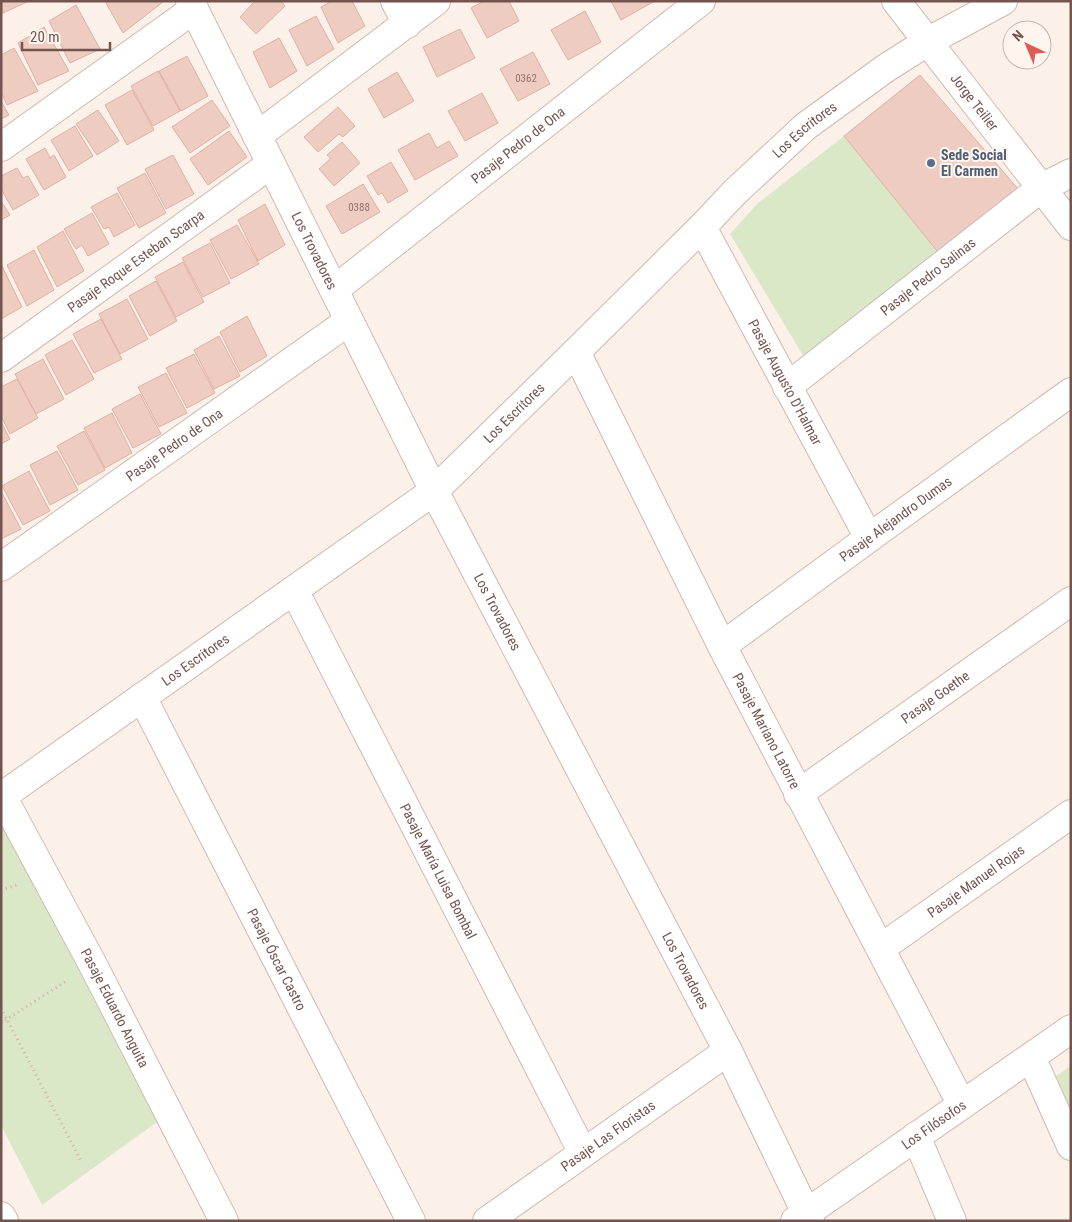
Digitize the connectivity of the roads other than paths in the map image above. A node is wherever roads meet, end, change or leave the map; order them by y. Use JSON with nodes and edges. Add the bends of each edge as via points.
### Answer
{"nodes":[{"id":1,"x":436,"y":1,"type":"edge"},
{"id":2,"x":701,"y":1,"type":"edge"},
{"id":3,"x":896,"y":1,"type":"edge"},
{"id":4,"x":1003,"y":1,"type":"edge"},
{"id":5,"x":192,"y":5,"type":"edge"},
{"id":6,"x":401,"y":12,"type":"edge"},
{"id":7,"x":927,"y":42,"type":"junction"},
{"id":8,"x":257,"y":136,"type":"junction"},
{"id":9,"x":1,"y":147,"type":"edge"},
{"id":10,"x":271,"y":164,"type":"junction"},
{"id":11,"x":1071,"y":173,"type":"edge"},
{"id":12,"x":1041,"y":188,"type":"junction"},
{"id":13,"x":1071,"y":226,"type":"edge"},
{"id":14,"x":702,"y":227,"type":"junction"},
{"id":15,"x":334,"y":290,"type":"junction"},
{"id":16,"x":349,"y":321,"type":"junction"},
{"id":17,"x":576,"y":352,"type":"junction"},
{"id":18,"x":1,"y":358,"type":"edge"},
{"id":19,"x":788,"y":387,"type":"junction"},
{"id":20,"x":1071,"y":392,"type":"edge"},
{"id":21,"x":434,"y":491,"type":"junction"},
{"id":22,"x":869,"y":538,"type":"junction"},
{"id":23,"x":1,"y":567,"type":"edge"},
{"id":24,"x":294,"y":590,"type":"junction"},
{"id":25,"x":1071,"y":601,"type":"edge"},
{"id":26,"x":722,"y":646,"type":"junction"},
{"id":27,"x":142,"y":697,"type":"junction"},
{"id":28,"x":798,"y":794,"type":"junction"},
{"id":29,"x":2,"y":797,"type":"edge"},
{"id":30,"x":1071,"y":814,"type":"edge"},
{"id":31,"x":881,"y":948,"type":"junction"},
{"id":32,"x":1071,"y":1029,"type":"edge"},
{"id":33,"x":728,"y":1051,"type":"junction"},
{"id":34,"x":1031,"y":1057,"type":"junction"},
{"id":35,"x":962,"y":1105,"type":"junction"},
{"id":36,"x":916,"y":1136,"type":"junction"},
{"id":37,"x":1071,"y":1146,"type":"edge"},
{"id":38,"x":583,"y":1154,"type":"junction"},
{"id":39,"x":1,"y":1216,"type":"edge"},
{"id":40,"x":804,"y":1218,"type":"edge"},
{"id":41,"x":4,"y":1221,"type":"edge"},
{"id":42,"x":224,"y":1221,"type":"edge"},
{"id":43,"x":411,"y":1221,"type":"edge"},
{"id":44,"x":488,"y":1221,"type":"edge"},
{"id":45,"x":952,"y":1221,"type":"edge"}],
"edges":[{"from":1,"to":6,"type":"street"},
{"from":2,"to":15,"type":"street","name":"Pasaje Pedro de Ona"},
{"from":3,"to":7,"type":"street","name":"Jorge Teilier"},
{"from":4,"to":7,"type":"street","name":"Los Escritores"},
{"from":5,"to":8,"type":"street","name":"Los Trovadores"},
{"from":5,"to":9,"type":"street"},
{"from":6,"to":8,"type":"street"},
{"from":7,"to":12,"type":"street","name":"Jorge Teilier"},
{"from":7,"to":14,"type":"street","name":"Los Escritores","via":[[806,126]]},
{"from":8,"to":10,"type":"street","name":"Los Trovadores"},
{"from":10,"to":15,"type":"street","name":"Los Trovadores"},
{"from":10,"to":18,"type":"street","name":"Pasaje Roque Esteban Scarpa"},
{"from":11,"to":12,"type":"street","name":"Pasaje Pedro Salinas"},
{"from":12,"to":13,"type":"street","name":"Jorge Teilier"},
{"from":12,"to":19,"type":"street","name":"Pasaje Pedro Salinas"},
{"from":14,"to":17,"type":"street","name":"Los Escritores"},
{"from":14,"to":19,"type":"street","name":"Pasaje Augusto D'Halmar"},
{"from":15,"to":16,"type":"street","name":"Los Trovadores"},
{"from":16,"to":21,"type":"street","name":"Los Trovadores"},
{"from":16,"to":23,"type":"street","name":"Pasaje Pedro de Ona"},
{"from":17,"to":21,"type":"street","name":"Los Escritores"},
{"from":17,"to":26,"type":"street","name":"Pasaje Mariano Latorre"},
{"from":19,"to":22,"type":"street","name":"Pasaje Augusto D'Halmar"},
{"from":20,"to":22,"type":"street","name":"Pasaje Alejandro Dumas"},
{"from":21,"to":24,"type":"street","name":"Los Escritores"},
{"from":21,"to":33,"type":"street","name":"Los Trovadores"},
{"from":22,"to":26,"type":"street","name":"Pasaje Alejandro Dumas"},
{"from":24,"to":27,"type":"street","name":"Los Escritores"},
{"from":24,"to":38,"type":"street","name":"Pasaje María Luisa Bombal"},
{"from":25,"to":28,"type":"street","name":"Pasaje Goethe"},
{"from":26,"to":28,"type":"street","name":"Pasaje Mariano Latorre"},
{"from":27,"to":29,"type":"street","name":"Los Escritores"},
{"from":27,"to":43,"type":"street","name":"Pasaje Óscar Castro"},
{"from":28,"to":31,"type":"street","name":"Pasaje Mariano Latorre"},
{"from":29,"to":42,"type":"street","name":"Pasaje Eduardo Anguita","via":[[93,965]]},
{"from":30,"to":31,"type":"street","name":"Pasaje Manuel Rojas"},
{"from":31,"to":35,"type":"street","name":"Pasaje Mariano Latorre"},
{"from":32,"to":34,"type":"street","name":"Los Filósofos"},
{"from":33,"to":38,"type":"street","name":"Pasaje Las Floristas"},
{"from":33,"to":40,"type":"street","name":"Los Trovadores"},
{"from":34,"to":35,"type":"street","name":"Los Filósofos"},
{"from":34,"to":37,"type":"street"},
{"from":35,"to":36,"type":"street","name":"Los Filósofos"},
{"from":36,"to":40,"type":"street","name":"Los Filósofos"},
{"from":36,"to":45,"type":"street"},
{"from":38,"to":44,"type":"street","name":"Pasaje Las Floristas"},
{"from":39,"to":41,"type":"street"}]}
